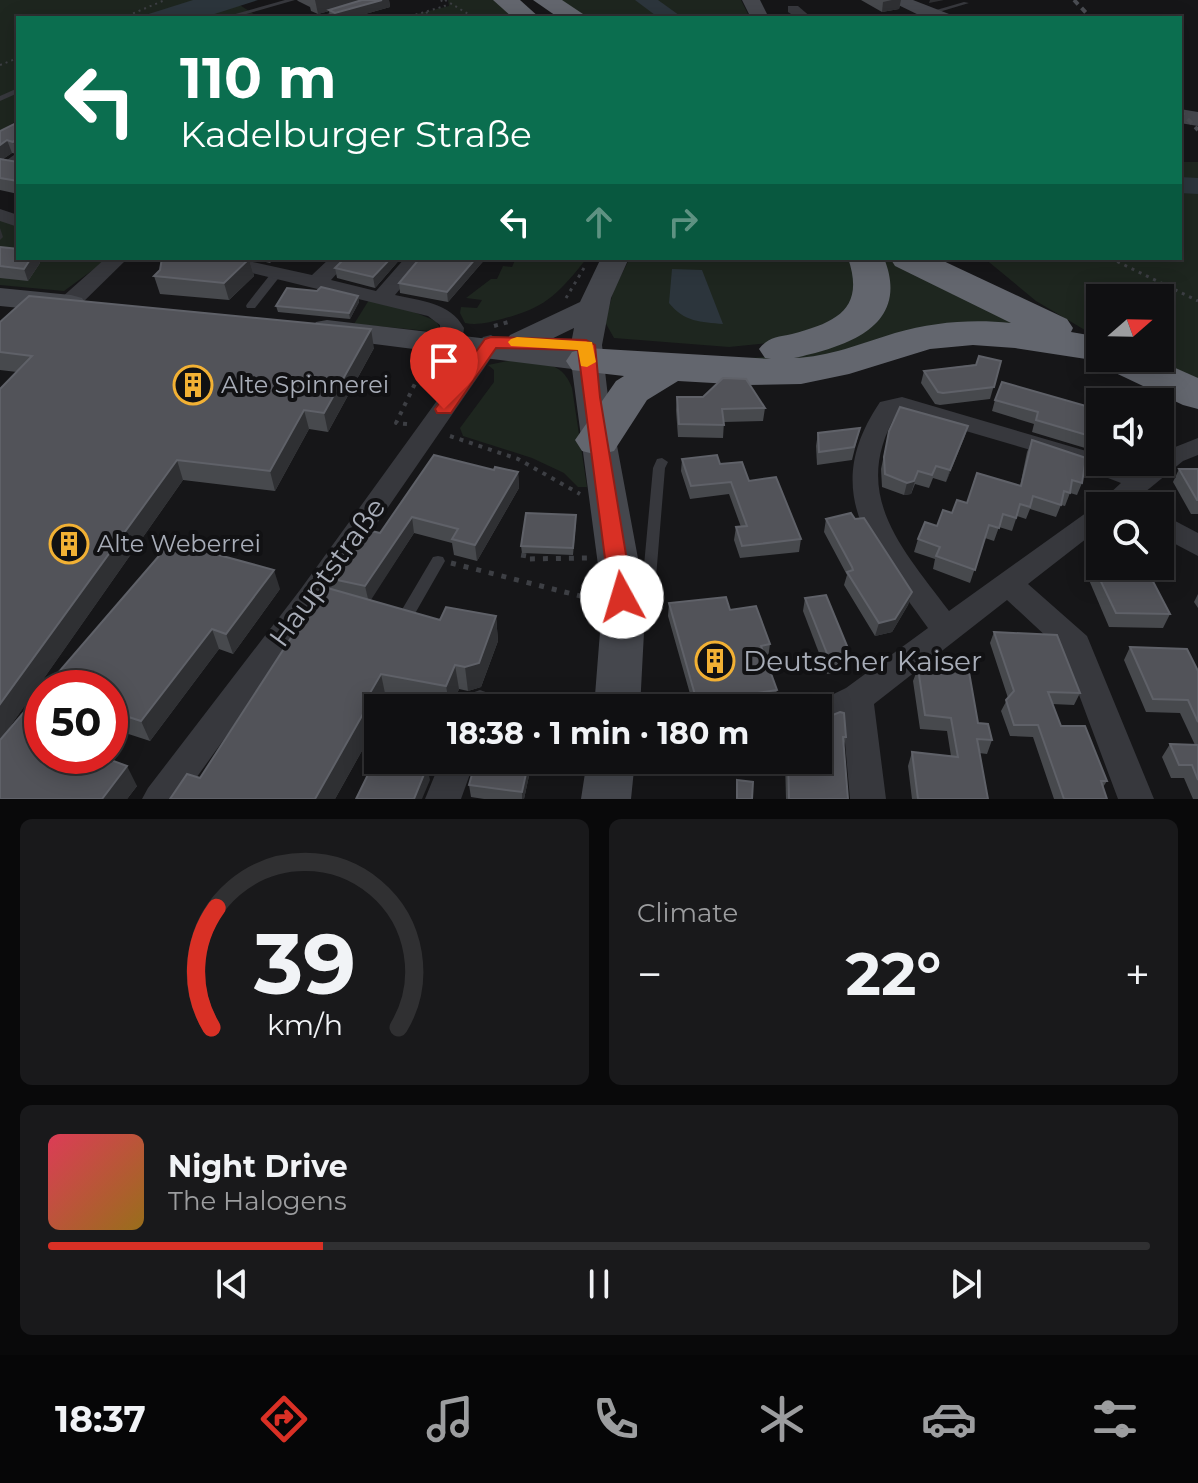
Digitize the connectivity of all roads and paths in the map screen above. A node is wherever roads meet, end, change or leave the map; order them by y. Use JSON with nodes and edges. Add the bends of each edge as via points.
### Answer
{"nodes":[{"id":1,"x":165,"y":0,"type":"edge"},
{"id":2,"x":292,"y":0,"type":"edge"},
{"id":3,"x":443,"y":0,"type":"edge"},
{"id":4,"x":505,"y":0,"type":"edge"},
{"id":5,"x":544,"y":0,"type":"edge"},
{"id":6,"x":897,"y":0,"type":"edge"},
{"id":7,"x":966,"y":3,"type":"dead end"},
{"id":8,"x":355,"y":7,"type":"edge"},
{"id":9,"x":793,"y":9,"type":"dead end"},
{"id":10,"x":426,"y":12,"type":"junction"},
{"id":11,"x":935,"y":15,"type":"edge"},
{"id":12,"x":127,"y":16,"type":"edge"},
{"id":13,"x":232,"y":16,"type":"edge"},
{"id":14,"x":325,"y":16,"type":"edge"},
{"id":15,"x":411,"y":16,"type":"edge"},
{"id":16,"x":431,"y":16,"type":"edge"},
{"id":17,"x":471,"y":16,"type":"edge"},
{"id":18,"x":525,"y":16,"type":"edge"},
{"id":19,"x":567,"y":16,"type":"edge"},
{"id":20,"x":573,"y":16,"type":"edge"},
{"id":21,"x":802,"y":16,"type":"edge"},
{"id":22,"x":14,"y":158,"type":"edge"},
{"id":23,"x":0,"y":169,"type":"edge"},
{"id":24,"x":116,"y":260,"type":"edge"},
{"id":25,"x":206,"y":260,"type":"edge"},
{"id":26,"x":339,"y":260,"type":"edge"},
{"id":27,"x":414,"y":260,"type":"edge"},
{"id":28,"x":591,"y":260,"type":"edge"},
{"id":29,"x":614,"y":260,"type":"edge"},
{"id":30,"x":867,"y":260,"type":"edge"},
{"id":31,"x":912,"y":260,"type":"edge"},
{"id":32,"x":976,"y":260,"type":"edge"},
{"id":33,"x":1114,"y":260,"type":"edge"},
{"id":34,"x":277,"y":273,"type":"junction"},
{"id":35,"x":316,"y":283,"type":"junction"},
{"id":36,"x":0,"y":288,"type":"edge"},
{"id":37,"x":0,"y":297,"type":"edge"},
{"id":38,"x":381,"y":298,"type":"junction"},
{"id":39,"x":1198,"y":301,"type":"edge"},
{"id":40,"x":73,"y":302,"type":"junction"},
{"id":41,"x":0,"y":306,"type":"edge"},
{"id":42,"x":249,"y":316,"type":"edge"},
{"id":43,"x":303,"y":327,"type":"edge"},
{"id":44,"x":584,"y":327,"type":"junction"},
{"id":45,"x":1059,"y":331,"type":"junction"},
{"id":46,"x":1086,"y":344,"type":"edge"},
{"id":47,"x":500,"y":345,"type":"junction"},
{"id":48,"x":1086,"y":348,"type":"edge"},
{"id":49,"x":440,"y":350,"type":"junction"},
{"id":50,"x":672,"y":366,"type":"junction"},
{"id":51,"x":1148,"y":372,"type":"edge"},
{"id":52,"x":1198,"y":395,"type":"edge"},
{"id":53,"x":430,"y":428,"type":"junction"},
{"id":54,"x":598,"y":440,"type":"junction"},
{"id":55,"x":1198,"y":446,"type":"edge"},
{"id":56,"x":662,"y":462,"type":"dead end"},
{"id":57,"x":1115,"y":492,"type":"edge"},
{"id":58,"x":1131,"y":492,"type":"edge"},
{"id":59,"x":585,"y":496,"type":"dead end"},
{"id":60,"x":1086,"y":527,"type":"edge"},
{"id":61,"x":1174,"y":531,"type":"edge"},
{"id":62,"x":586,"y":545,"type":"dead end"},
{"id":63,"x":1198,"y":546,"type":"edge"},
{"id":64,"x":524,"y":553,"type":"edge"},
{"id":65,"x":587,"y":558,"type":"junction"},
{"id":66,"x":438,"y":561,"type":"joint"},
{"id":67,"x":1009,"y":585,"type":"junction"},
{"id":68,"x":623,"y":615,"type":"junction"},
{"id":69,"x":386,"y":617,"type":"edge"},
{"id":70,"x":946,"y":630,"type":"junction"},
{"id":71,"x":618,"y":694,"type":"edge"},
{"id":72,"x":857,"y":698,"type":"junction"},
{"id":73,"x":832,"y":710,"type":"edge"},
{"id":74,"x":453,"y":774,"type":"edge"},
{"id":75,"x":609,"y":774,"type":"edge"},
{"id":76,"x":160,"y":799,"type":"edge"},
{"id":77,"x":443,"y":799,"type":"edge"},
{"id":78,"x":606,"y":799,"type":"edge"},
{"id":79,"x":868,"y":799,"type":"edge"},
{"id":80,"x":1136,"y":799,"type":"edge"}],
"edges":[{"from":1,"to":12,"type":"path"},
{"from":2,"to":13,"type":"lane"},
{"from":3,"to":10,"type":"path","via":[[445,6]]},
{"from":3,"to":17,"type":"path"},
{"from":4,"to":18,"type":"highway"},
{"from":5,"to":19,"type":"highway"},
{"from":5,"to":20,"type":"highway"},
{"from":6,"to":11,"type":"main road"},
{"from":7,"to":11,"type":"lane"},
{"from":8,"to":14,"type":"lane"},
{"from":9,"to":21,"type":"street"},
{"from":10,"to":15,"type":"path"},
{"from":10,"to":16,"type":"path"},
{"from":22,"to":23,"type":"lane"},
{"from":24,"to":40,"type":"street"},
{"from":25,"to":34,"type":"street"},
{"from":26,"to":35,"type":"street"},
{"from":27,"to":38,"type":"street"},
{"from":28,"to":44,"type":"path"},
{"from":29,"to":44,"type":"main road"},
{"from":30,"to":44,"type":"highway","via":[[876,292],[867,308],[835,334],[806,344],[744,353]]},
{"from":31,"to":45,"type":"highway"},
{"from":32,"to":45,"type":"highway"},
{"from":33,"to":39,"type":"path"},
{"from":34,"to":35,"type":"street"},
{"from":34,"to":42,"type":"lane"},
{"from":35,"to":38,"type":"street"},
{"from":36,"to":40,"type":"lane"},
{"from":37,"to":40,"type":"main road"},
{"from":38,"to":49,"type":"street","via":[[445,316],[455,332]]},
{"from":40,"to":41,"type":"lane"},
{"from":43,"to":49,"type":"main road"},
{"from":44,"to":47,"type":"main road"},
{"from":44,"to":47,"type":"main road"},
{"from":44,"to":50,"type":"highway"},
{"from":44,"to":54,"type":"main road"},
{"from":45,"to":46,"type":"highway"},
{"from":47,"to":49,"type":"main road"},
{"from":47,"to":53,"type":"street","name":"Hauptstraße"},
{"from":48,"to":50,"type":"highway","via":[[974,333],[913,341],[800,371]]},
{"from":49,"to":53,"type":"path","via":[[396,423]]},
{"from":50,"to":54,"type":"highway","via":[[631,391]]},
{"from":51,"to":52,"type":"highway"},
{"from":53,"to":59,"type":"path","via":[[518,459]]},
{"from":53,"to":76,"type":"street","name":"Hauptstraße","via":[[317,600]]},
{"from":54,"to":68,"type":"main road"},
{"from":55,"to":58,"type":"street","via":[[1174,455]]},
{"from":56,"to":68,"type":"lane","via":[[646,614]]},
{"from":57,"to":70,"type":"street","via":[[1099,462],[916,408],[889,407],[869,448],[867,507]]},
{"from":60,"to":67,"type":"street"},
{"from":61,"to":63,"type":"street"},
{"from":62,"to":65,"type":"path"},
{"from":64,"to":65,"type":"path","via":[[523,559]]},
{"from":65,"to":66,"type":"path","via":[[588,598]]},
{"from":66,"to":69,"type":"lane","via":[[404,620]]},
{"from":67,"to":70,"type":"street"},
{"from":67,"to":80,"type":"street","via":[[1076,645]]},
{"from":68,"to":71,"type":"main road"},
{"from":70,"to":72,"type":"street"},
{"from":72,"to":73,"type":"street"},
{"from":72,"to":79,"type":"street"},
{"from":74,"to":77,"type":"street"},
{"from":75,"to":78,"type":"main road"}]}
